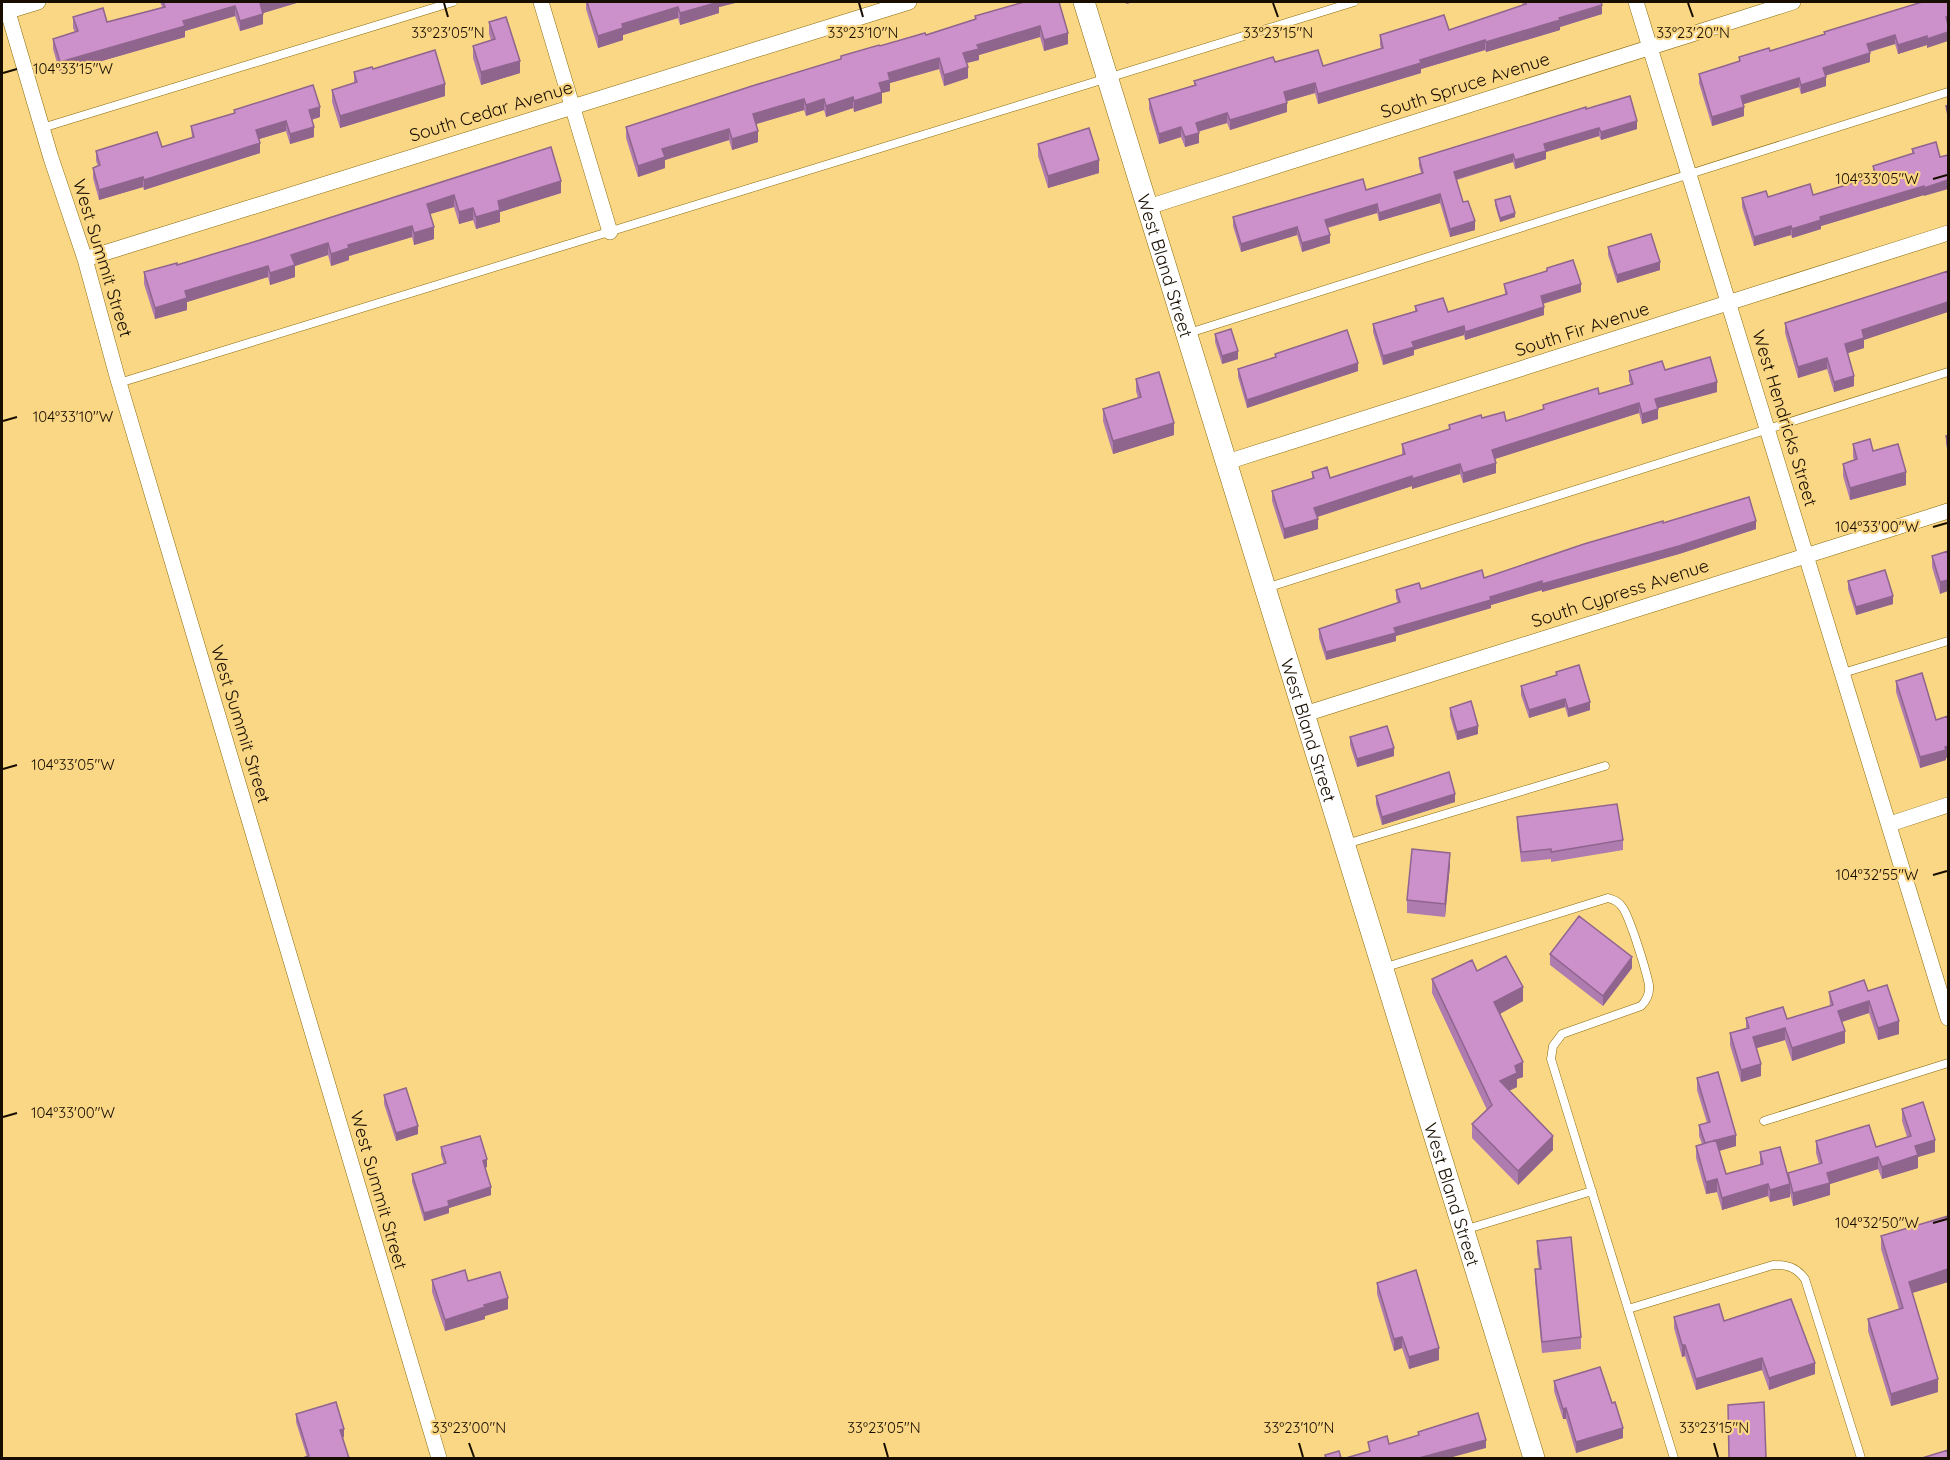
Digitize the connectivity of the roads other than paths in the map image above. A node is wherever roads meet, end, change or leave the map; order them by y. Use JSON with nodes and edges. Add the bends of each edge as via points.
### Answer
{"nodes":[{"id":1,"x":38,"y":2,"type":"edge"},
{"id":2,"x":453,"y":2,"type":"edge"},
{"id":3,"x":541,"y":2,"type":"edge"},
{"id":4,"x":909,"y":2,"type":"edge"},
{"id":5,"x":1084,"y":2,"type":"edge"},
{"id":6,"x":1354,"y":2,"type":"edge"},
{"id":7,"x":1636,"y":2,"type":"edge"},
{"id":8,"x":1793,"y":2,"type":"edge"},
{"id":9,"x":5,"y":9,"type":"edge"},
{"id":10,"x":1650,"y":46,"type":"junction"},
{"id":11,"x":1108,"y":78,"type":"junction"},
{"id":12,"x":1948,"y":92,"type":"edge"},
{"id":13,"x":573,"y":106,"type":"junction"},
{"id":14,"x":42,"y":128,"type":"junction"},
{"id":15,"x":1689,"y":174,"type":"junction"},
{"id":16,"x":1148,"y":207,"type":"junction"},
{"id":17,"x":610,"y":232,"type":"junction"},
{"id":18,"x":1948,"y":233,"type":"edge"},
{"id":19,"x":85,"y":259,"type":"junction"},
{"id":20,"x":1729,"y":303,"type":"junction"},
{"id":21,"x":1188,"y":334,"type":"junction"},
{"id":22,"x":1948,"y":372,"type":"edge"},
{"id":23,"x":119,"y":384,"type":"junction"},
{"id":24,"x":1768,"y":430,"type":"junction"},
{"id":25,"x":1227,"y":462,"type":"junction"},
{"id":26,"x":1948,"y":511,"type":"edge"},
{"id":27,"x":1806,"y":554,"type":"junction"},
{"id":28,"x":1266,"y":588,"type":"junction"},
{"id":29,"x":1948,"y":641,"type":"edge"},
{"id":30,"x":1843,"y":673,"type":"junction"},
{"id":31,"x":1305,"y":714,"type":"junction"},
{"id":32,"x":1605,"y":766,"type":"dead end"},
{"id":33,"x":1948,"y":805,"type":"edge"},
{"id":34,"x":1890,"y":824,"type":"junction"},
{"id":35,"x":1345,"y":845,"type":"junction"},
{"id":36,"x":1383,"y":968,"type":"junction"},
{"id":37,"x":1948,"y":1018,"type":"edge"},
{"id":38,"x":1948,"y":1063,"type":"edge"},
{"id":39,"x":1764,"y":1121,"type":"dead end"},
{"id":40,"x":1592,"y":1191,"type":"junction"},
{"id":41,"x":1463,"y":1230,"type":"junction"},
{"id":42,"x":1628,"y":1309,"type":"junction"},
{"id":43,"x":439,"y":1458,"type":"edge"},
{"id":44,"x":1534,"y":1458,"type":"edge"},
{"id":45,"x":1674,"y":1458,"type":"edge"},
{"id":46,"x":1861,"y":1458,"type":"edge"}],
"edges":[{"from":1,"to":9,"type":"street"},
{"from":2,"to":14,"type":"lane"},
{"from":3,"to":13,"type":"street"},
{"from":4,"to":13,"type":"street","name":"South Cedar Avenue"},
{"from":5,"to":11,"type":"street","name":"West Bland Street"},
{"from":6,"to":11,"type":"lane"},
{"from":7,"to":10,"type":"street","name":"West Hendricks Street"},
{"from":8,"to":10,"type":"street","name":"South Spruce Avenue"},
{"from":9,"to":14,"type":"street","name":"West Summit Street"},
{"from":10,"to":15,"type":"street","name":"West Hendricks Street"},
{"from":10,"to":16,"type":"street","name":"South Spruce Avenue"},
{"from":11,"to":16,"type":"street","name":"West Bland Street"},
{"from":11,"to":17,"type":"lane"},
{"from":12,"to":15,"type":"lane"},
{"from":13,"to":17,"type":"street"},
{"from":13,"to":19,"type":"street","name":"South Cedar Avenue"},
{"from":14,"to":19,"type":"street","name":"West Summit Street"},
{"from":15,"to":20,"type":"street","name":"West Hendricks Street"},
{"from":15,"to":21,"type":"lane"},
{"from":16,"to":21,"type":"street","name":"West Bland Street"},
{"from":17,"to":23,"type":"lane"},
{"from":18,"to":20,"type":"street","name":"South Fir Avenue"},
{"from":19,"to":23,"type":"street","name":"West Summit Street"},
{"from":20,"to":24,"type":"street","name":"West Hendricks Street"},
{"from":20,"to":25,"type":"street","name":"South Fir Avenue"},
{"from":21,"to":25,"type":"street","name":"West Bland Street"},
{"from":22,"to":24,"type":"lane"},
{"from":23,"to":43,"type":"street","name":"West Summit Street"},
{"from":24,"to":27,"type":"street","name":"West Hendricks Street"},
{"from":24,"to":28,"type":"lane"},
{"from":25,"to":28,"type":"street","name":"West Bland Street"},
{"from":26,"to":27,"type":"street","name":"South Cypress Avenue"},
{"from":27,"to":30,"type":"street","name":"West Hendricks Street"},
{"from":27,"to":31,"type":"street","name":"South Cypress Avenue"},
{"from":28,"to":31,"type":"street","name":"West Bland Street"},
{"from":29,"to":30,"type":"lane"},
{"from":30,"to":34,"type":"street","name":"West Hendricks Street"},
{"from":31,"to":35,"type":"street","name":"West Bland Street"},
{"from":32,"to":35,"type":"lane"},
{"from":33,"to":34,"type":"street"},
{"from":34,"to":37,"type":"street","name":"West Hendricks Street"},
{"from":35,"to":36,"type":"street","name":"West Bland Street"},
{"from":36,"to":40,"type":"lane","via":[[1608,898],[1623,907],[1649,986],[1647,999],[1641,1006],[1562,1034],[1553,1046],[1551,1059]]},
{"from":36,"to":41,"type":"street","name":"West Bland Street"},
{"from":38,"to":39,"type":"lane"},
{"from":40,"to":41,"type":"lane"},
{"from":40,"to":42,"type":"lane"},
{"from":41,"to":44,"type":"street","name":"West Bland Street"},
{"from":42,"to":45,"type":"lane"},
{"from":42,"to":46,"type":"lane","via":[[1773,1265],[1797,1269],[1805,1279]]}]}
